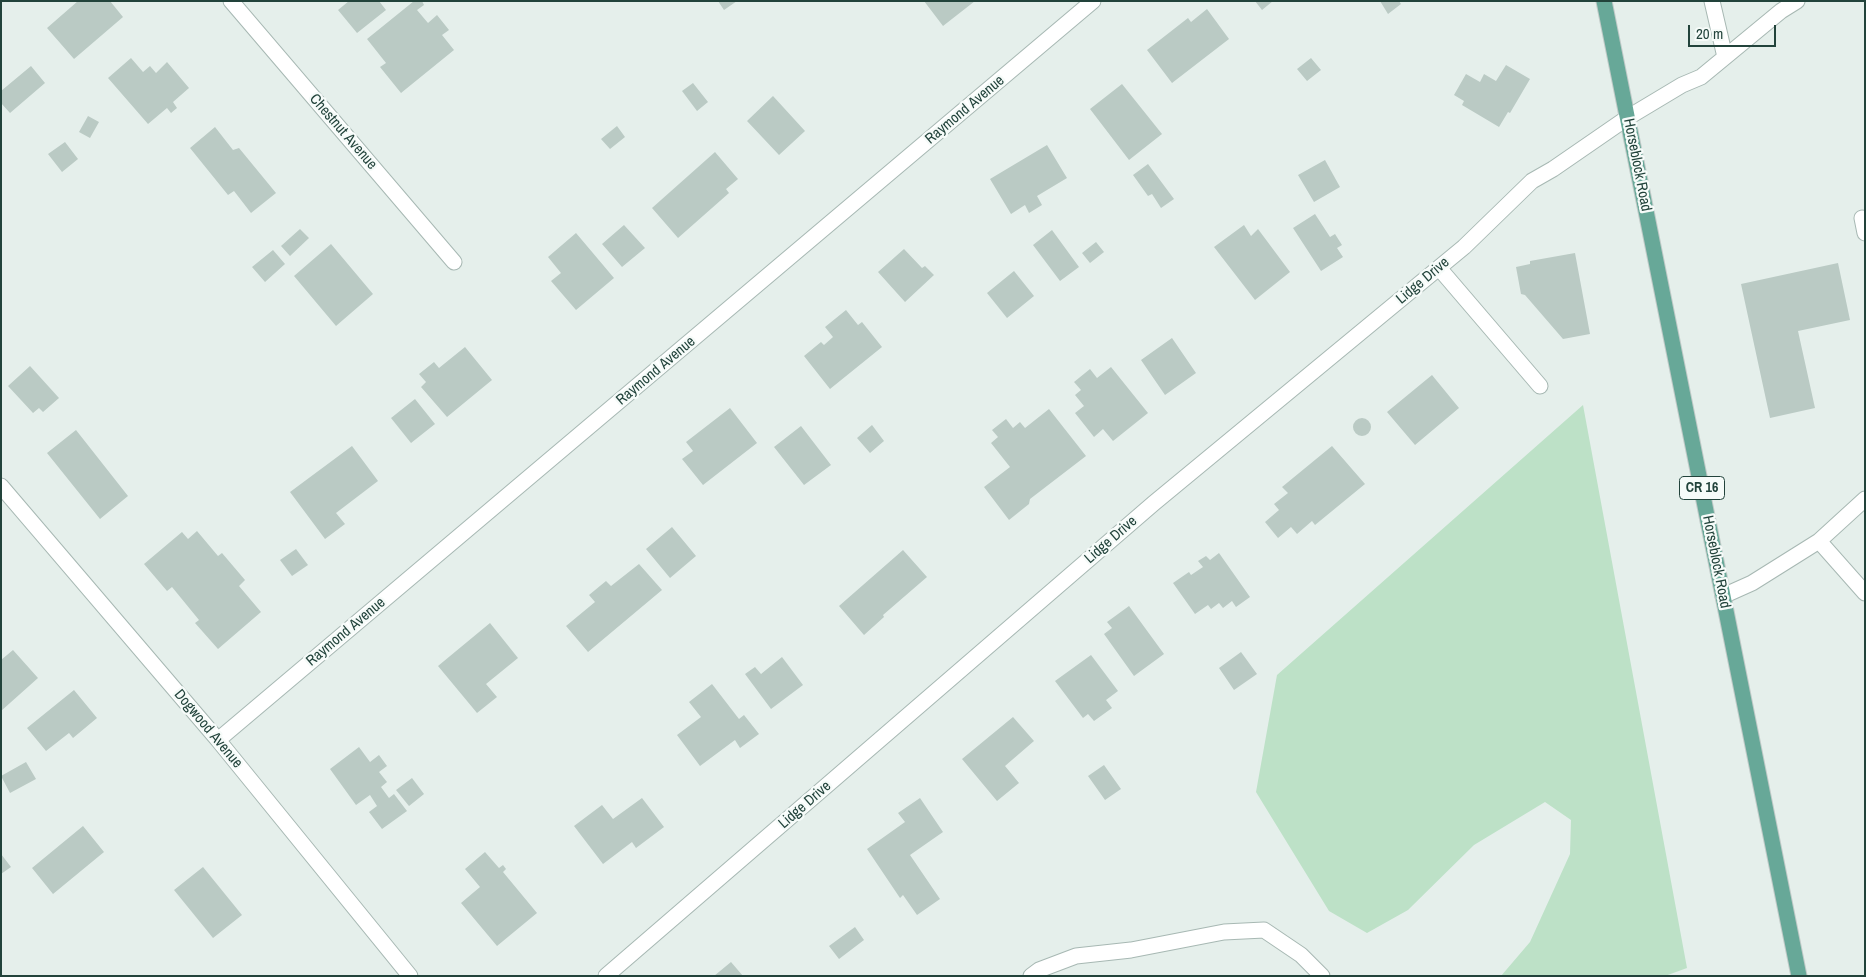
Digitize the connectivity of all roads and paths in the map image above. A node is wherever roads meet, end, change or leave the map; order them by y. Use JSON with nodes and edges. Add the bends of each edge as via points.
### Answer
{"nodes":[{"id":1,"x":231,"y":1,"type":"edge"},
{"id":2,"x":1093,"y":1,"type":"edge"},
{"id":3,"x":1604,"y":1,"type":"edge"},
{"id":4,"x":1712,"y":1,"type":"edge"},
{"id":5,"x":1797,"y":1,"type":"edge"},
{"id":6,"x":1725,"y":57,"type":"junction"},
{"id":7,"x":1627,"y":118,"type":"junction"},
{"id":8,"x":454,"y":262,"type":"dead end"},
{"id":9,"x":1438,"y":268,"type":"junction"},
{"id":10,"x":1540,"y":386,"type":"dead end"},
{"id":11,"x":1,"y":486,"type":"edge"},
{"id":12,"x":1865,"y":499,"type":"edge"},
{"id":13,"x":1818,"y":541,"type":"junction"},
{"id":14,"x":1865,"y":594,"type":"edge"},
{"id":15,"x":1723,"y":596,"type":"junction"},
{"id":16,"x":218,"y":740,"type":"junction"},
{"id":17,"x":410,"y":976,"type":"edge"},
{"id":18,"x":606,"y":976,"type":"edge"},
{"id":19,"x":1031,"y":976,"type":"edge"},
{"id":20,"x":1322,"y":976,"type":"edge"},
{"id":21,"x":1799,"y":976,"type":"edge"}],
"edges":[{"from":1,"to":8,"type":"street","name":"Chestnut Avenue"},
{"from":2,"to":16,"type":"street","name":"Raymond Avenue"},
{"from":3,"to":7,"type":"main road","name":"Horseblock Road","number":"CR 16"},
{"from":4,"to":6,"type":"street"},
{"from":5,"to":6,"type":"street","name":"Lidge Drive"},
{"from":6,"to":7,"type":"street","name":"Lidge Drive","via":[[1701,77]]},
{"from":7,"to":9,"type":"street","name":"Lidge Drive","via":[[1532,181]]},
{"from":7,"to":15,"type":"main road","name":"Horseblock Road","number":"CR 16"},
{"from":9,"to":10,"type":"street"},
{"from":9,"to":18,"type":"street","name":"Lidge Drive","via":[[1154,503]]},
{"from":11,"to":16,"type":"street","name":"Dogwood Avenue"},
{"from":12,"to":13,"type":"street"},
{"from":13,"to":14,"type":"street"},
{"from":13,"to":15,"type":"street","via":[[1752,583]]},
{"from":15,"to":21,"type":"main road","name":"Horseblock Road","number":"CR 16"},
{"from":16,"to":17,"type":"street","name":"Dogwood Avenue"},
{"from":19,"to":20,"type":"street","via":[[1076,956],[1131,950],[1224,932],[1264,930],[1301,955]]}]}
